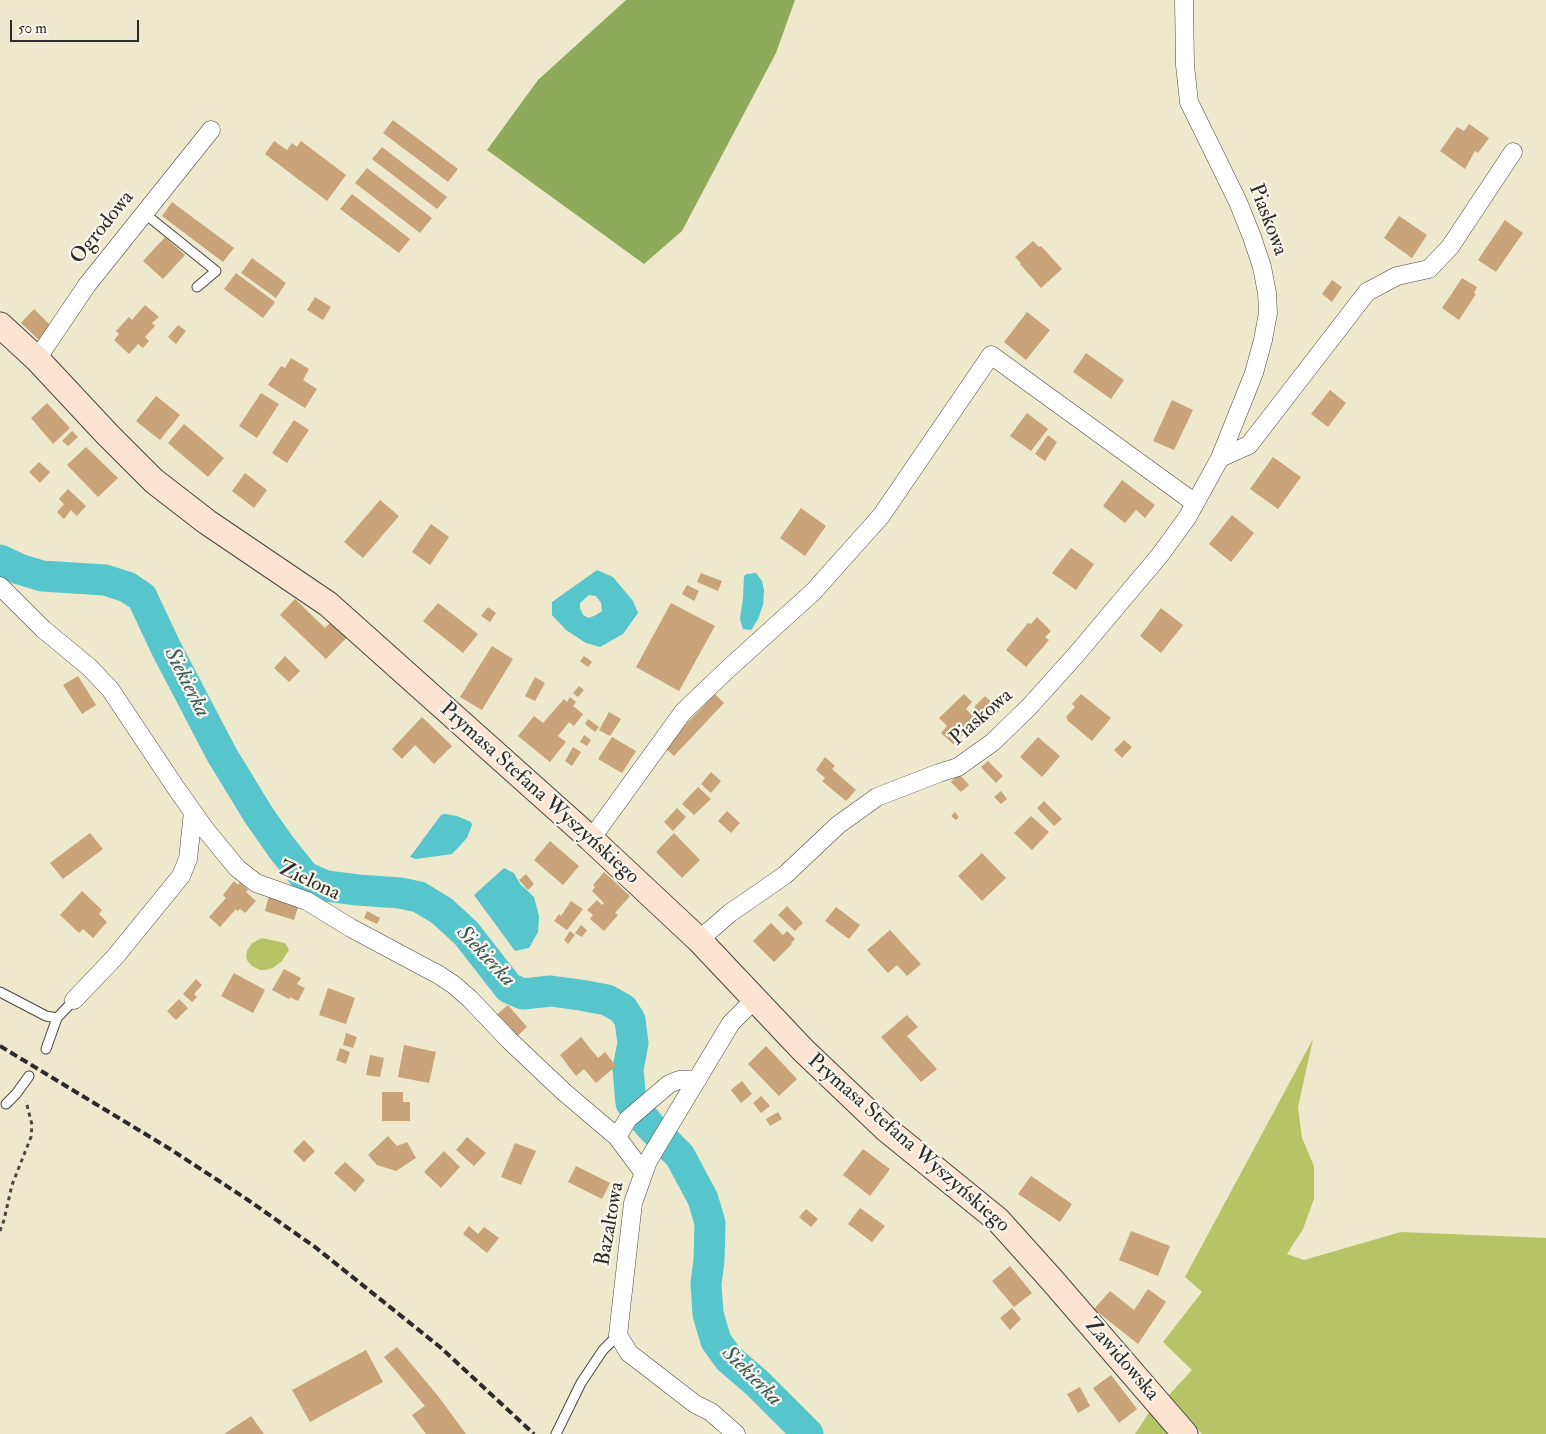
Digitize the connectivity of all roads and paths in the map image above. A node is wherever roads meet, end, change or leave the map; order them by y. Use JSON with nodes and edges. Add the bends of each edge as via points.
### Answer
{"nodes":[{"id":1,"x":1184,"y":0,"type":"edge"},
{"id":2,"x":211,"y":130,"type":"dead end"},
{"id":3,"x":1513,"y":152,"type":"dead end"},
{"id":4,"x":144,"y":213,"type":"junction"},
{"id":5,"x":197,"y":287,"type":"dead end"},
{"id":6,"x":0,"y":325,"type":"edge"},
{"id":7,"x":37,"y":359,"type":"junction"},
{"id":8,"x":1220,"y":458,"type":"junction"},
{"id":9,"x":1195,"y":503,"type":"junction"},
{"id":10,"x":0,"y":586,"type":"edge"},
{"id":11,"x":193,"y":812,"type":"junction"},
{"id":12,"x":591,"y":839,"type":"junction"},
{"id":13,"x":699,"y":940,"type":"junction"},
{"id":14,"x":0,"y":992,"type":"edge"},
{"id":15,"x":74,"y":1000,"type":"joint"},
{"id":16,"x":754,"y":1000,"type":"junction"},
{"id":17,"x":57,"y":1018,"type":"junction"},
{"id":18,"x":46,"y":1048,"type":"dead end"},
{"id":19,"x":698,"y":1079,"type":"junction"},
{"id":20,"x":27,"y":1080,"type":"joint"},
{"id":21,"x":6,"y":1104,"type":"dead end"},
{"id":22,"x":617,"y":1137,"type":"junction"},
{"id":23,"x":645,"y":1167,"type":"junction"},
{"id":24,"x":0,"y":1231,"type":"edge"},
{"id":25,"x":1057,"y":1286,"type":"joint"},
{"id":26,"x":618,"y":1335,"type":"junction"},
{"id":27,"x":556,"y":1434,"type":"edge"},
{"id":28,"x":736,"y":1434,"type":"edge"},
{"id":29,"x":1185,"y":1434,"type":"edge"}],
"edges":[{"from":1,"to":8,"type":"street","name":"Piaskowa","via":[[1189,102],[1238,202],[1262,267],[1267,293],[1268,313],[1254,373]]},
{"from":2,"to":4,"type":"street","name":"Ogrodowa"},
{"from":3,"to":8,"type":"street","via":[[1450,247],[1429,268],[1397,276],[1367,292],[1248,445]]},
{"from":4,"to":5,"type":"lane","via":[[216,271]]},
{"from":4,"to":7,"type":"street","name":"Ogrodowa","via":[[86,284]]},
{"from":6,"to":7,"type":"main road","name":"Prymasa Stefana Wyszyńskiego"},
{"from":7,"to":12,"type":"main road","name":"Prymasa Stefana Wyszyńskiego","via":[[154,481],[207,522],[328,604]]},
{"from":8,"to":9,"type":"street","name":"Piaskowa"},
{"from":9,"to":12,"type":"street","via":[[991,355],[881,516],[813,592],[683,712]]},
{"from":9,"to":13,"type":"street","name":"Piaskowa","via":[[1160,555],[1114,611],[1029,707],[993,742],[958,767],[877,797]]},
{"from":10,"to":11,"type":"street","name":"Zielona","via":[[110,689]]},
{"from":11,"to":15,"type":"street","via":[[188,859],[181,876],[115,957]]},
{"from":11,"to":22,"type":"street","name":"Zielona","via":[[246,877],[307,901],[454,985],[564,1092]]},
{"from":12,"to":13,"type":"main road","name":"Prymasa Stefana Wyszyńskiego"},
{"from":13,"to":16,"type":"main road","name":"Prymasa Stefana Wyszyńskiego"},
{"from":14,"to":17,"type":"lane","via":[[46,1016]]},
{"from":15,"to":17,"type":"lane"},
{"from":16,"to":19,"type":"street","name":"Bazaltowa","via":[[731,1023]]},
{"from":16,"to":25,"type":"main road","name":"Prymasa Stefana Wyszyńskiego","via":[[889,1132],[998,1220]]},
{"from":17,"to":18,"type":"lane"},
{"from":19,"to":22,"type":"street","via":[[669,1084],[628,1119]]},
{"from":19,"to":23,"type":"street","name":"Bazaltowa"},
{"from":20,"to":21,"type":"lane"},
{"from":20,"to":24,"type":"path","via":[[25,1096],[32,1125],[31,1137],[12,1185]]},
{"from":22,"to":23,"type":"street","name":"Zielona"},
{"from":23,"to":26,"type":"street","name":"Bazaltowa","via":[[633,1203]]},
{"from":25,"to":29,"type":"main road","name":"Zawidowska"},
{"from":26,"to":27,"type":"lane","via":[[603,1350],[581,1383]]},
{"from":26,"to":28,"type":"street","via":[[629,1353]]}]}
